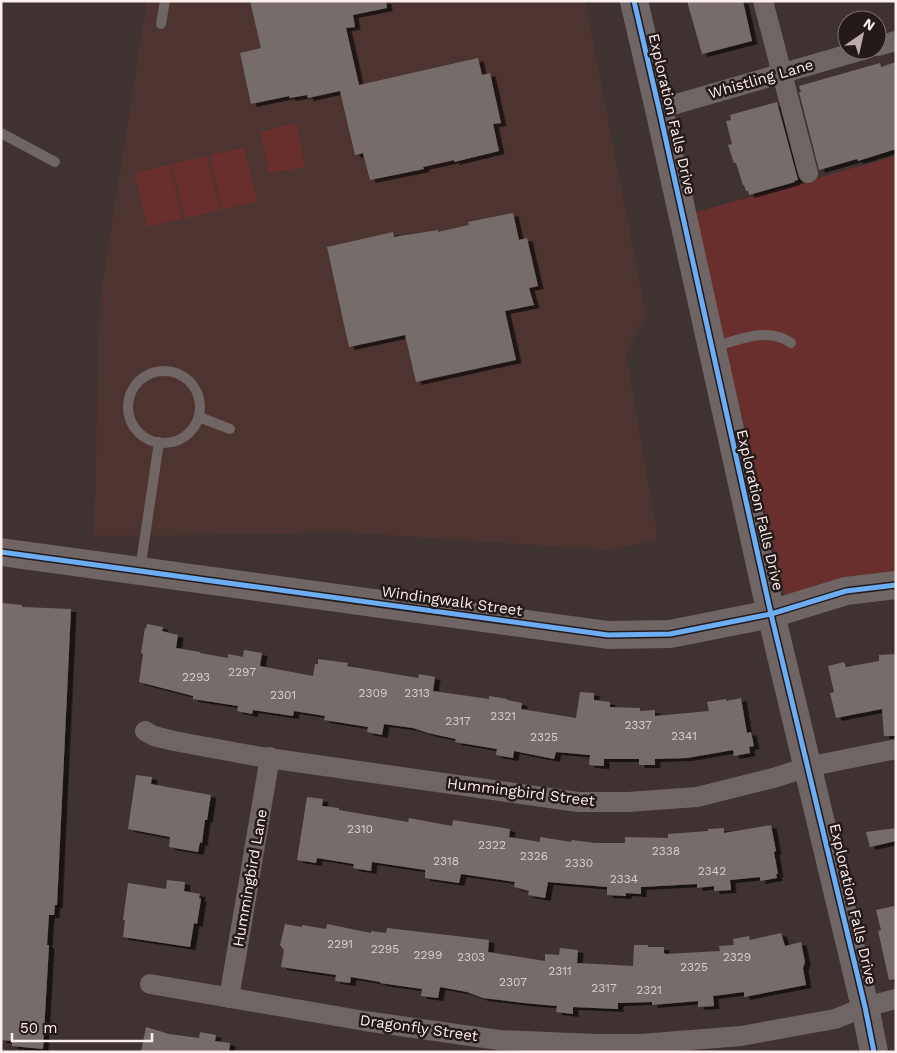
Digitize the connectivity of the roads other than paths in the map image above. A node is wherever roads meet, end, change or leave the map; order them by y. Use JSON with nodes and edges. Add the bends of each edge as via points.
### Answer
{"nodes":[{"id":1,"x":165,"y":1,"type":"edge"},
{"id":2,"x":634,"y":1,"type":"edge"},
{"id":3,"x":763,"y":1,"type":"edge"},
{"id":4,"x":161,"y":24,"type":"dead end"},
{"id":5,"x":837,"y":58,"type":"edge"},
{"id":6,"x":782,"y":74,"type":"junction"},
{"id":7,"x":659,"y":109,"type":"junction"},
{"id":8,"x":1,"y":133,"type":"edge"},
{"id":9,"x":55,"y":162,"type":"dead end"},
{"id":10,"x":808,"y":173,"type":"dead end"},
{"id":11,"x":791,"y":343,"type":"dead end"},
{"id":12,"x":711,"y":348,"type":"junction"},
{"id":13,"x":199,"y":417,"type":"junction"},
{"id":14,"x":230,"y":429,"type":"dead end"},
{"id":15,"x":159,"y":442,"type":"junction"},
{"id":16,"x":1,"y":552,"type":"edge"},
{"id":17,"x":140,"y":570,"type":"junction"},
{"id":18,"x":896,"y":585,"type":"edge"},
{"id":19,"x":771,"y":614,"type":"junction"},
{"id":20,"x":144,"y":731,"type":"dead end"},
{"id":21,"x":896,"y":749,"type":"edge"},
{"id":22,"x":270,"y":757,"type":"junction"},
{"id":23,"x":807,"y":767,"type":"junction"},
{"id":24,"x":150,"y":984,"type":"dead end"},
{"id":25,"x":229,"y":998,"type":"junction"},
{"id":26,"x":896,"y":999,"type":"edge"},
{"id":27,"x":865,"y":1006,"type":"junction"},
{"id":28,"x":874,"y":1052,"type":"edge"}],
"edges":[{"from":1,"to":4,"type":"lane"},
{"from":2,"to":7,"type":"street","name":"Exploration Falls Drive"},
{"from":3,"to":6,"type":"street"},
{"from":5,"to":6,"type":"street","name":"Whistling Lane"},
{"from":6,"to":7,"type":"street","name":"Whistling Lane"},
{"from":6,"to":10,"type":"street"},
{"from":7,"to":12,"type":"street","name":"Exploration Falls Drive"},
{"from":8,"to":9,"type":"lane"},
{"from":11,"to":12,"type":"lane","via":[[770,335],[746,337]]},
{"from":12,"to":19,"type":"street","name":"Exploration Falls Drive"},
{"from":13,"to":14,"type":"lane"},
{"from":13,"to":15,"type":"lane","via":[[184,437],[169,443]]},
{"from":13,"to":15,"type":"lane","via":[[198,392],[181,374],[156,371],[145,376],[135,384],[130,396],[130,420],[137,431]]},
{"from":15,"to":17,"type":"lane"},
{"from":16,"to":17,"type":"street","name":"Windingwalk Street"},
{"from":17,"to":19,"type":"street","name":"Windingwalk Street","via":[[608,635],[670,634]]},
{"from":18,"to":19,"type":"street","name":"Windingwalk Street","via":[[846,591]]},
{"from":19,"to":23,"type":"street","name":"Exploration Falls Drive"},
{"from":20,"to":22,"type":"street","name":"Hummingbird Street","via":[[174,741]]},
{"from":21,"to":23,"type":"street","name":"Hummingbird Street"},
{"from":22,"to":23,"type":"street","name":"Hummingbird Street","via":[[578,802],[696,797]]},
{"from":22,"to":25,"type":"street","name":"Hummingbird Lane"},
{"from":23,"to":27,"type":"street","name":"Exploration Falls Drive"},
{"from":24,"to":25,"type":"street","name":"Dragonfly Street"},
{"from":25,"to":27,"type":"street","name":"Dragonfly Street","via":[[499,1040],[595,1044],[641,1044],[741,1036],[835,1019]]},
{"from":26,"to":27,"type":"street","name":"Dragonfly Street"},
{"from":27,"to":28,"type":"street","name":"Exploration Falls Drive"}]}
